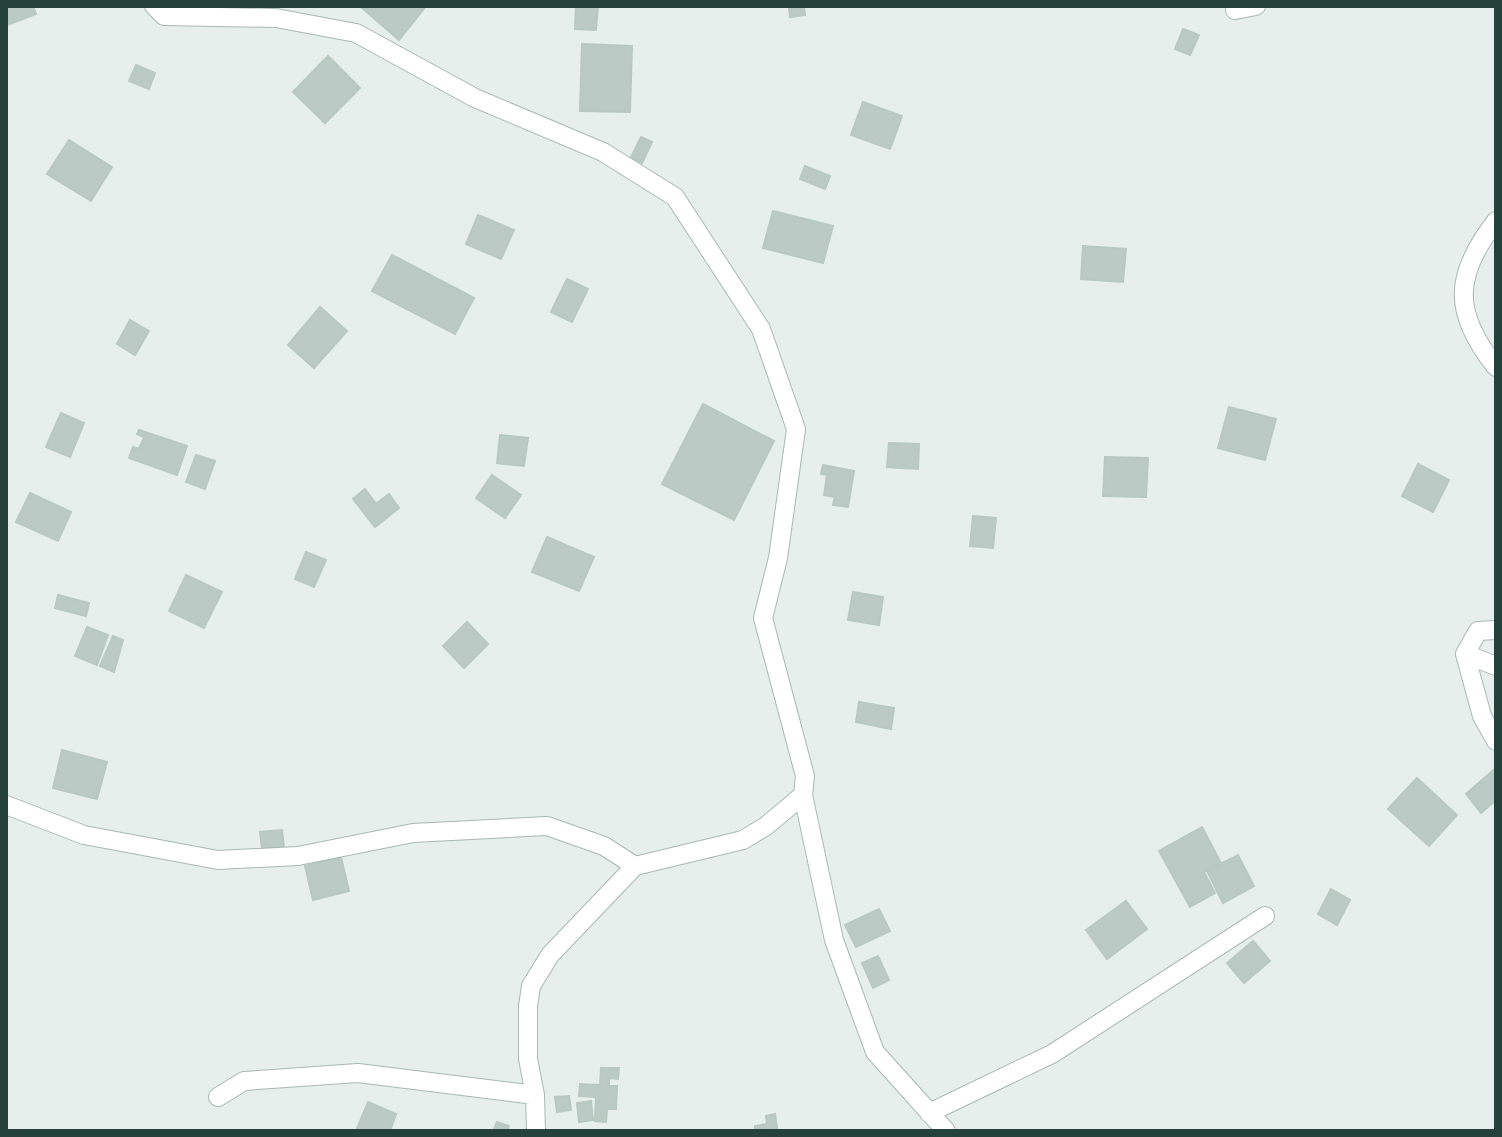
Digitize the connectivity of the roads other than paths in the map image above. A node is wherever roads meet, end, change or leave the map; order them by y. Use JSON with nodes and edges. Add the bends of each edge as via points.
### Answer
{"nodes":[{"id":1,"x":154,"y":6,"type":"edge"},
{"id":2,"x":1256,"y":6,"type":"edge"},
{"id":3,"x":1235,"y":10,"type":"dead end"},
{"id":4,"x":1496,"y":221,"type":"edge"},
{"id":5,"x":1496,"y":367,"type":"edge"},
{"id":6,"x":1496,"y":630,"type":"edge"},
{"id":7,"x":1465,"y":654,"type":"junction"},
{"id":8,"x":1496,"y":666,"type":"edge"},
{"id":9,"x":1496,"y":741,"type":"edge"},
{"id":10,"x":803,"y":795,"type":"junction"},
{"id":11,"x":6,"y":805,"type":"edge"},
{"id":12,"x":635,"y":866,"type":"junction"},
{"id":13,"x":1265,"y":916,"type":"dead end"},
{"id":14,"x":535,"y":1095,"type":"junction"},
{"id":15,"x":218,"y":1097,"type":"dead end"},
{"id":16,"x":929,"y":1113,"type":"junction"},
{"id":17,"x":536,"y":1131,"type":"edge"},
{"id":18,"x":946,"y":1131,"type":"edge"}],
"edges":[{"from":1,"to":10,"type":"street","via":[[164,16],[276,18],[356,33],[475,98],[603,152],[675,197],[761,329],[796,429],[778,558],[763,618],[805,776]]},
{"from":2,"to":3,"type":"street"},
{"from":4,"to":5,"type":"street","via":[[1466,275],[1461,299]]},
{"from":6,"to":7,"type":"street","via":[[1478,631]]},
{"from":7,"to":8,"type":"street"},
{"from":7,"to":9,"type":"street","via":[[1482,716]]},
{"from":10,"to":12,"type":"street","via":[[743,840]]},
{"from":10,"to":16,"type":"street","via":[[834,940],[875,1052]]},
{"from":11,"to":12,"type":"street","via":[[84,835],[218,860],[298,856],[413,833],[547,826],[604,846]]},
{"from":12,"to":14,"type":"street","via":[[550,955],[531,986],[528,1059]]},
{"from":13,"to":16,"type":"street","via":[[1052,1054]]},
{"from":14,"to":15,"type":"street","via":[[358,1073],[244,1081]]},
{"from":14,"to":17,"type":"street"},
{"from":16,"to":18,"type":"street"}]}
